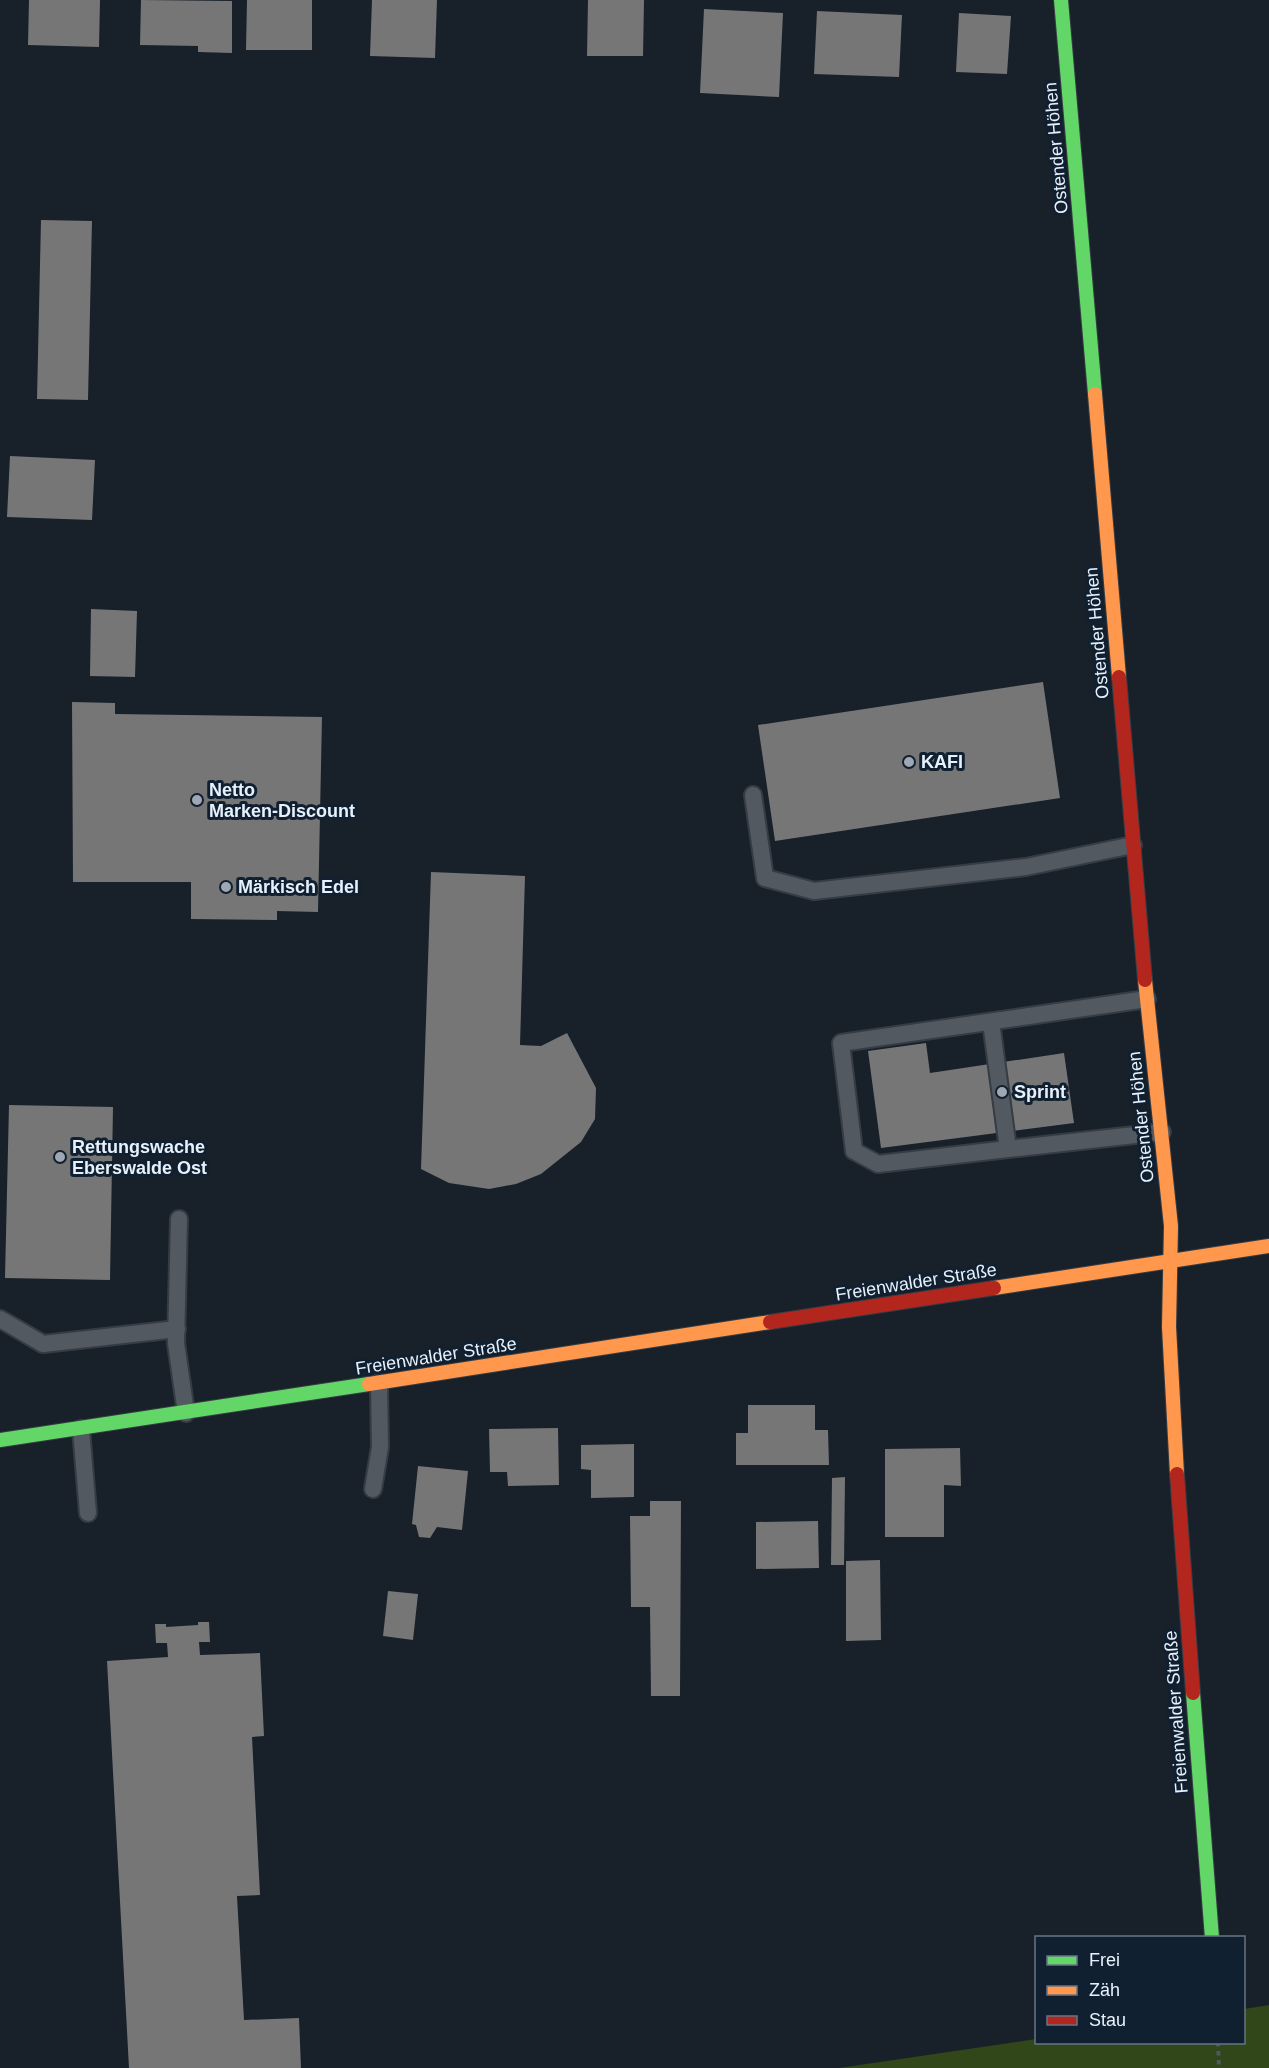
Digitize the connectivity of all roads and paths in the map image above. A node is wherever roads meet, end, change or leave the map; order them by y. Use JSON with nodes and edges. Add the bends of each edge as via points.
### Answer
{"nodes":[{"id":1,"x":1061,"y":0,"type":"edge"},
{"id":2,"x":753,"y":795,"type":"dead end"},
{"id":3,"x":1133,"y":844,"type":"junction"},
{"id":4,"x":1147,"y":999,"type":"junction"},
{"id":5,"x":991,"y":1022,"type":"junction"},
{"id":6,"x":1162,"y":1132,"type":"junction"},
{"id":7,"x":1008,"y":1149,"type":"junction"},
{"id":8,"x":179,"y":1219,"type":"dead end"},
{"id":9,"x":1269,"y":1246,"type":"edge"},
{"id":10,"x":1168,"y":1262,"type":"junction"},
{"id":11,"x":0,"y":1319,"type":"edge"},
{"id":12,"x":177,"y":1329,"type":"junction"},
{"id":13,"x":379,"y":1383,"type":"junction"},
{"id":14,"x":186,"y":1413,"type":"junction"},
{"id":15,"x":81,"y":1429,"type":"junction"},
{"id":16,"x":0,"y":1440,"type":"edge"},
{"id":17,"x":373,"y":1489,"type":"dead end"},
{"id":18,"x":88,"y":1513,"type":"dead end"},
{"id":19,"x":1212,"y":1936,"type":"edge"},
{"id":20,"x":1218,"y":2044,"type":"edge"},
{"id":21,"x":1219,"y":2068,"type":"edge"}],
"edges":[{"from":1,"to":3,"type":"street","name":"Ostender Höhen"},
{"from":2,"to":3,"type":"lane","via":[[765,878],[814,891],[1026,867]]},
{"from":3,"to":4,"type":"street","name":"Ostender Höhen"},
{"from":4,"to":5,"type":"lane"},
{"from":4,"to":6,"type":"street","name":"Ostender Höhen"},
{"from":5,"to":7,"type":"lane"},
{"from":5,"to":7,"type":"lane","via":[[841,1044],[854,1151],[878,1164]]},
{"from":6,"to":7,"type":"lane"},
{"from":6,"to":10,"type":"street","name":"Ostender Höhen","via":[[1171,1226]]},
{"from":8,"to":12,"type":"lane"},
{"from":9,"to":10,"type":"street"},
{"from":10,"to":13,"type":"street","name":"Freienwalder Straße"},
{"from":10,"to":19,"type":"street","name":"Freienwalder Straße","via":[[1178,1494]]},
{"from":11,"to":12,"type":"lane","via":[[43,1344]]},
{"from":12,"to":14,"type":"lane"},
{"from":13,"to":14,"type":"street","name":"Freienwalder Straße"},
{"from":13,"to":17,"type":"lane","via":[[380,1447]]},
{"from":14,"to":15,"type":"street","name":"Freienwalder Straße"},
{"from":15,"to":16,"type":"street","name":"Freienwalder Straße"},
{"from":15,"to":18,"type":"lane"},
{"from":20,"to":21,"type":"path"}]}
